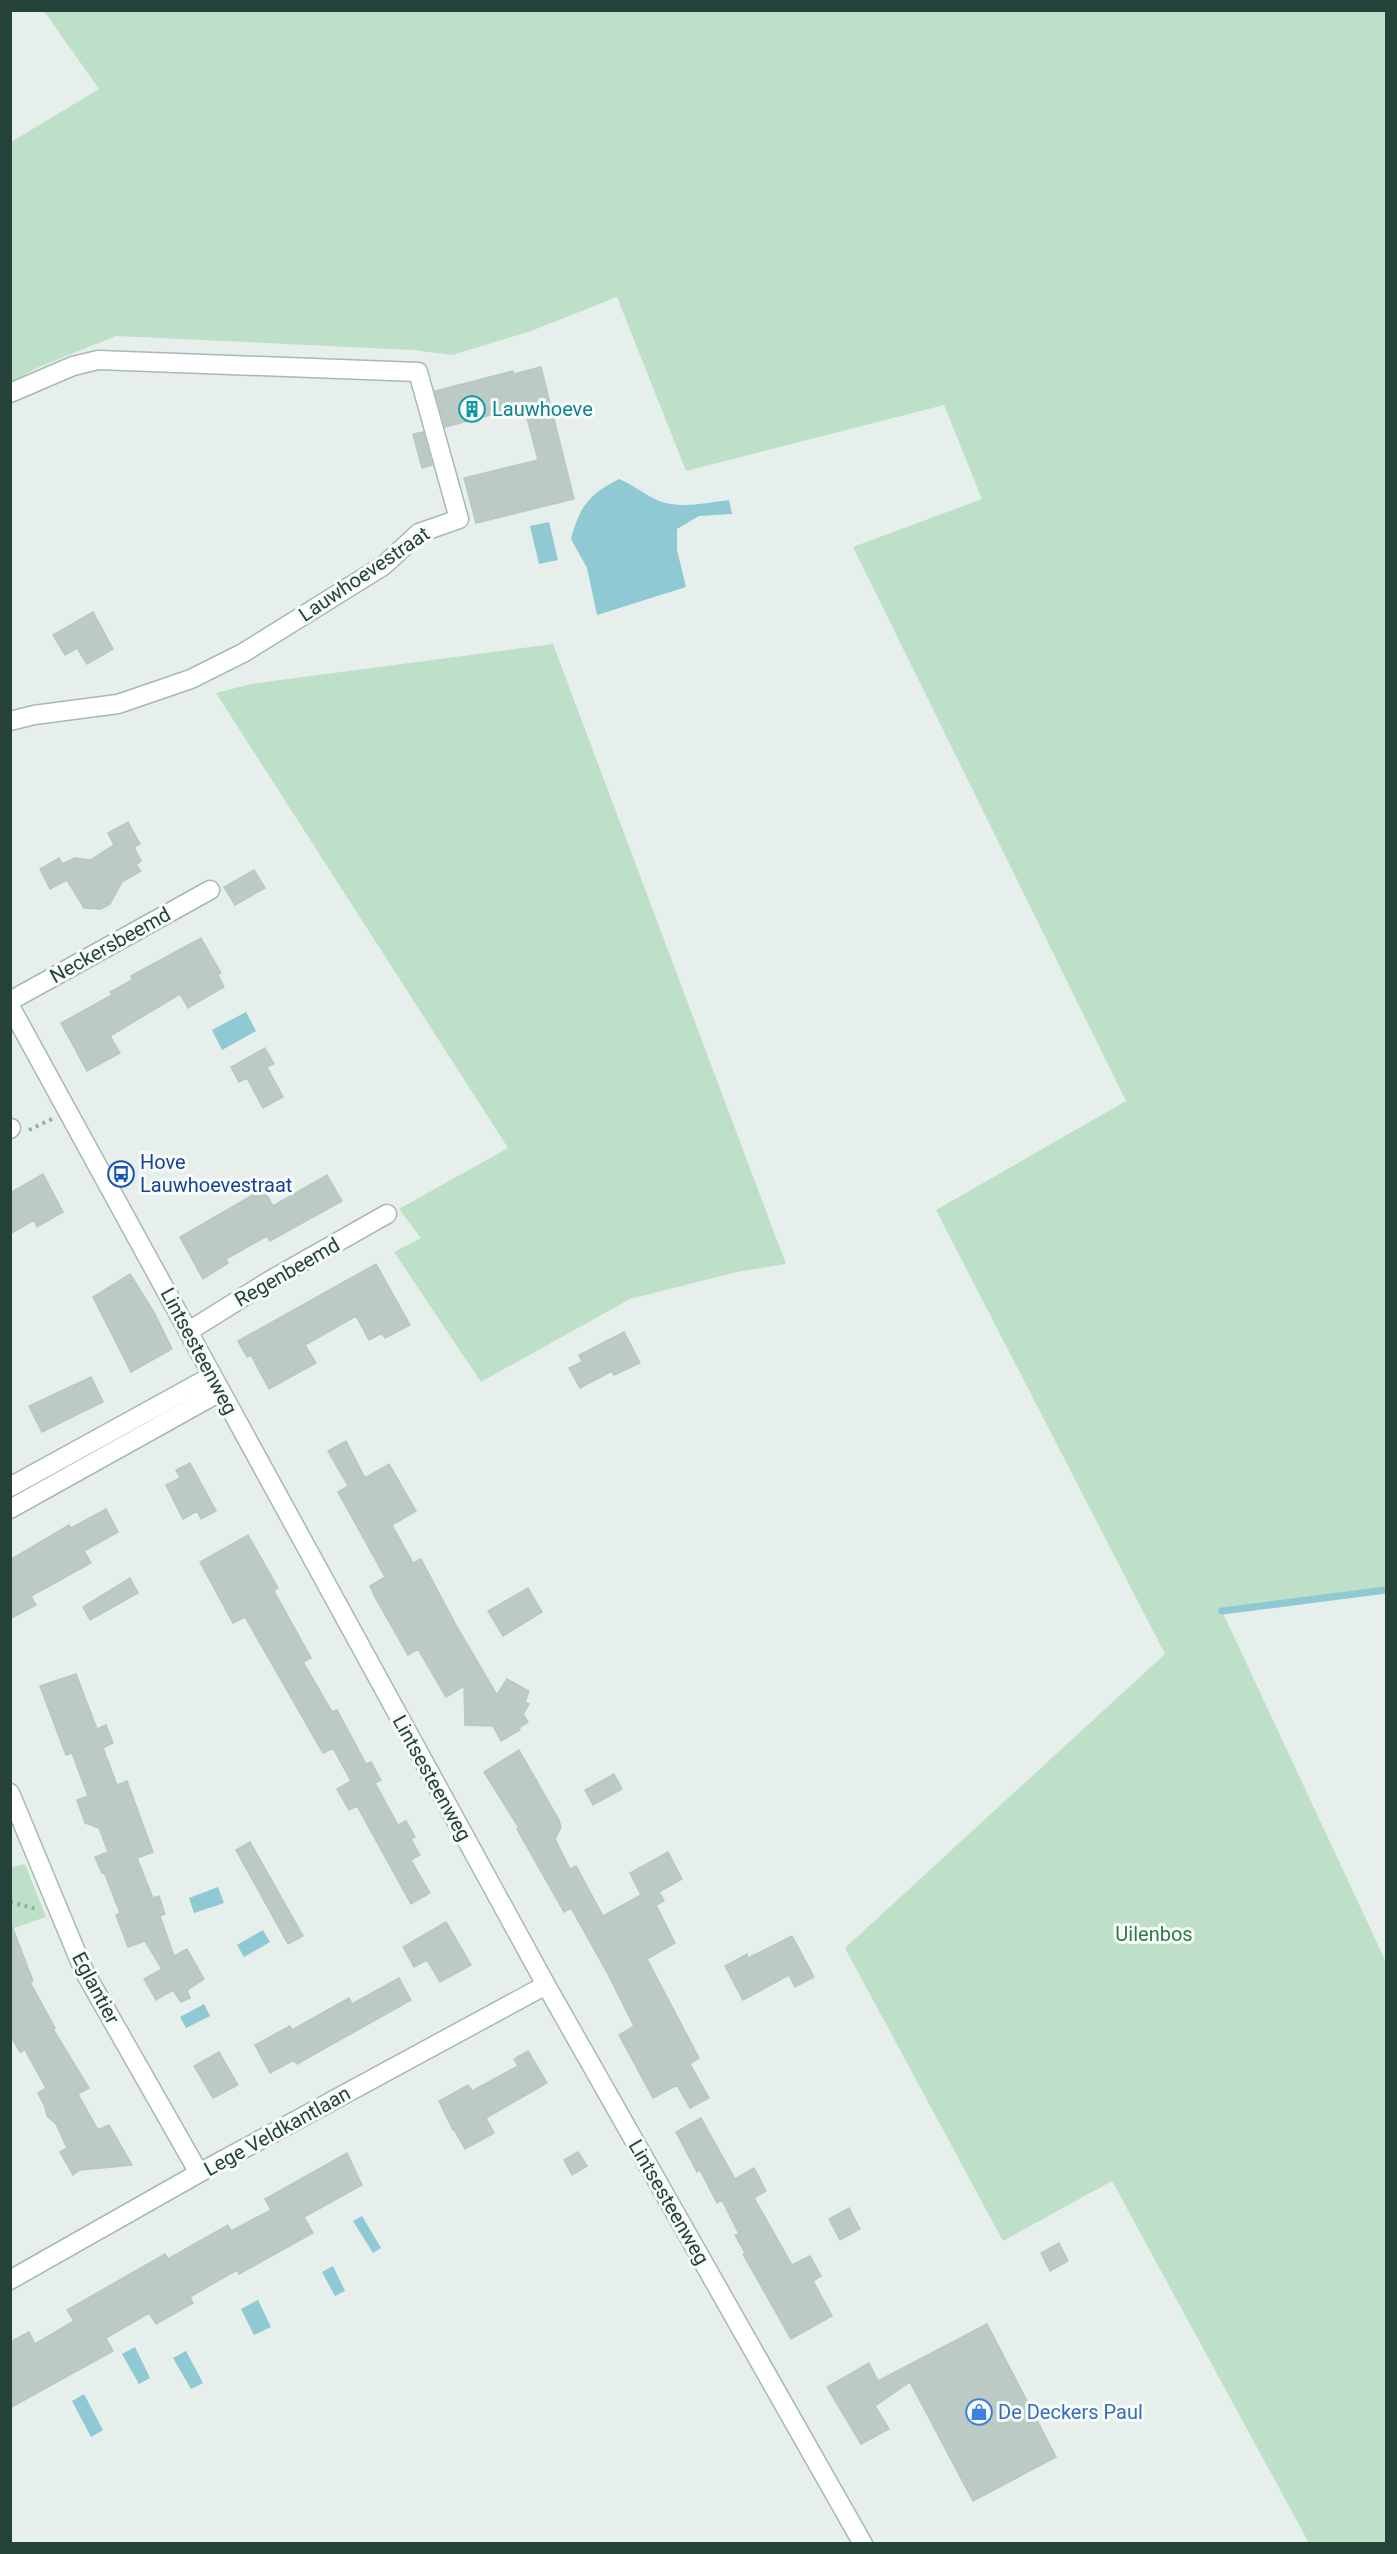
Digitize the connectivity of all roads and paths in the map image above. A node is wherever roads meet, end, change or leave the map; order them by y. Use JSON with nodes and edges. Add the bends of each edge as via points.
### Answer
{"nodes":[{"id":1,"x":10,"y":393,"type":"edge"},
{"id":2,"x":10,"y":721,"type":"edge"},
{"id":3,"x":210,"y":890,"type":"dead end"},
{"id":4,"x":10,"y":1001,"type":"edge"},
{"id":5,"x":10,"y":1006,"type":"edge"},
{"id":6,"x":68,"y":1111,"type":"junction"},
{"id":7,"x":11,"y":1128,"type":"edge"},
{"id":8,"x":387,"y":1214,"type":"dead end"},
{"id":9,"x":189,"y":1331,"type":"junction"},
{"id":10,"x":216,"y":1384,"type":"junction"},
{"id":11,"x":10,"y":1487,"type":"edge"},
{"id":12,"x":10,"y":1509,"type":"edge"},
{"id":13,"x":10,"y":1792,"type":"edge"},
{"id":14,"x":546,"y":1985,"type":"junction"},
{"id":15,"x":199,"y":2174,"type":"junction"},
{"id":16,"x":10,"y":2280,"type":"edge"},
{"id":17,"x":863,"y":2544,"type":"edge"}],
"edges":[{"from":1,"to":2,"type":"street","name":"Lauwhoevestraat","via":[[73,366],[98,360],[418,372],[459,519],[419,533],[383,566],[243,653],[191,679],[118,704]]},
{"from":3,"to":4,"type":"street","name":"Neckersbeemd"},
{"from":5,"to":6,"type":"street","name":"Lintsesteenweg"},
{"from":6,"to":7,"type":"path","via":[[25,1132]]},
{"from":6,"to":9,"type":"street","name":"Lintsesteenweg"},
{"from":8,"to":9,"type":"street","name":"Regenbeemd"},
{"from":9,"to":10,"type":"street","name":"Lintsesteenweg"},
{"from":10,"to":11,"type":"street"},
{"from":10,"to":12,"type":"street"},
{"from":10,"to":14,"type":"street","name":"Lintsesteenweg"},
{"from":13,"to":15,"type":"street","name":"Eglantier","via":[[84,1971]]},
{"from":14,"to":15,"type":"street","name":"Lege Veldkantlaan"},
{"from":14,"to":17,"type":"street","name":"Lintsesteenweg"},
{"from":15,"to":16,"type":"street","name":"Lege Veldkantlaan"}]}
